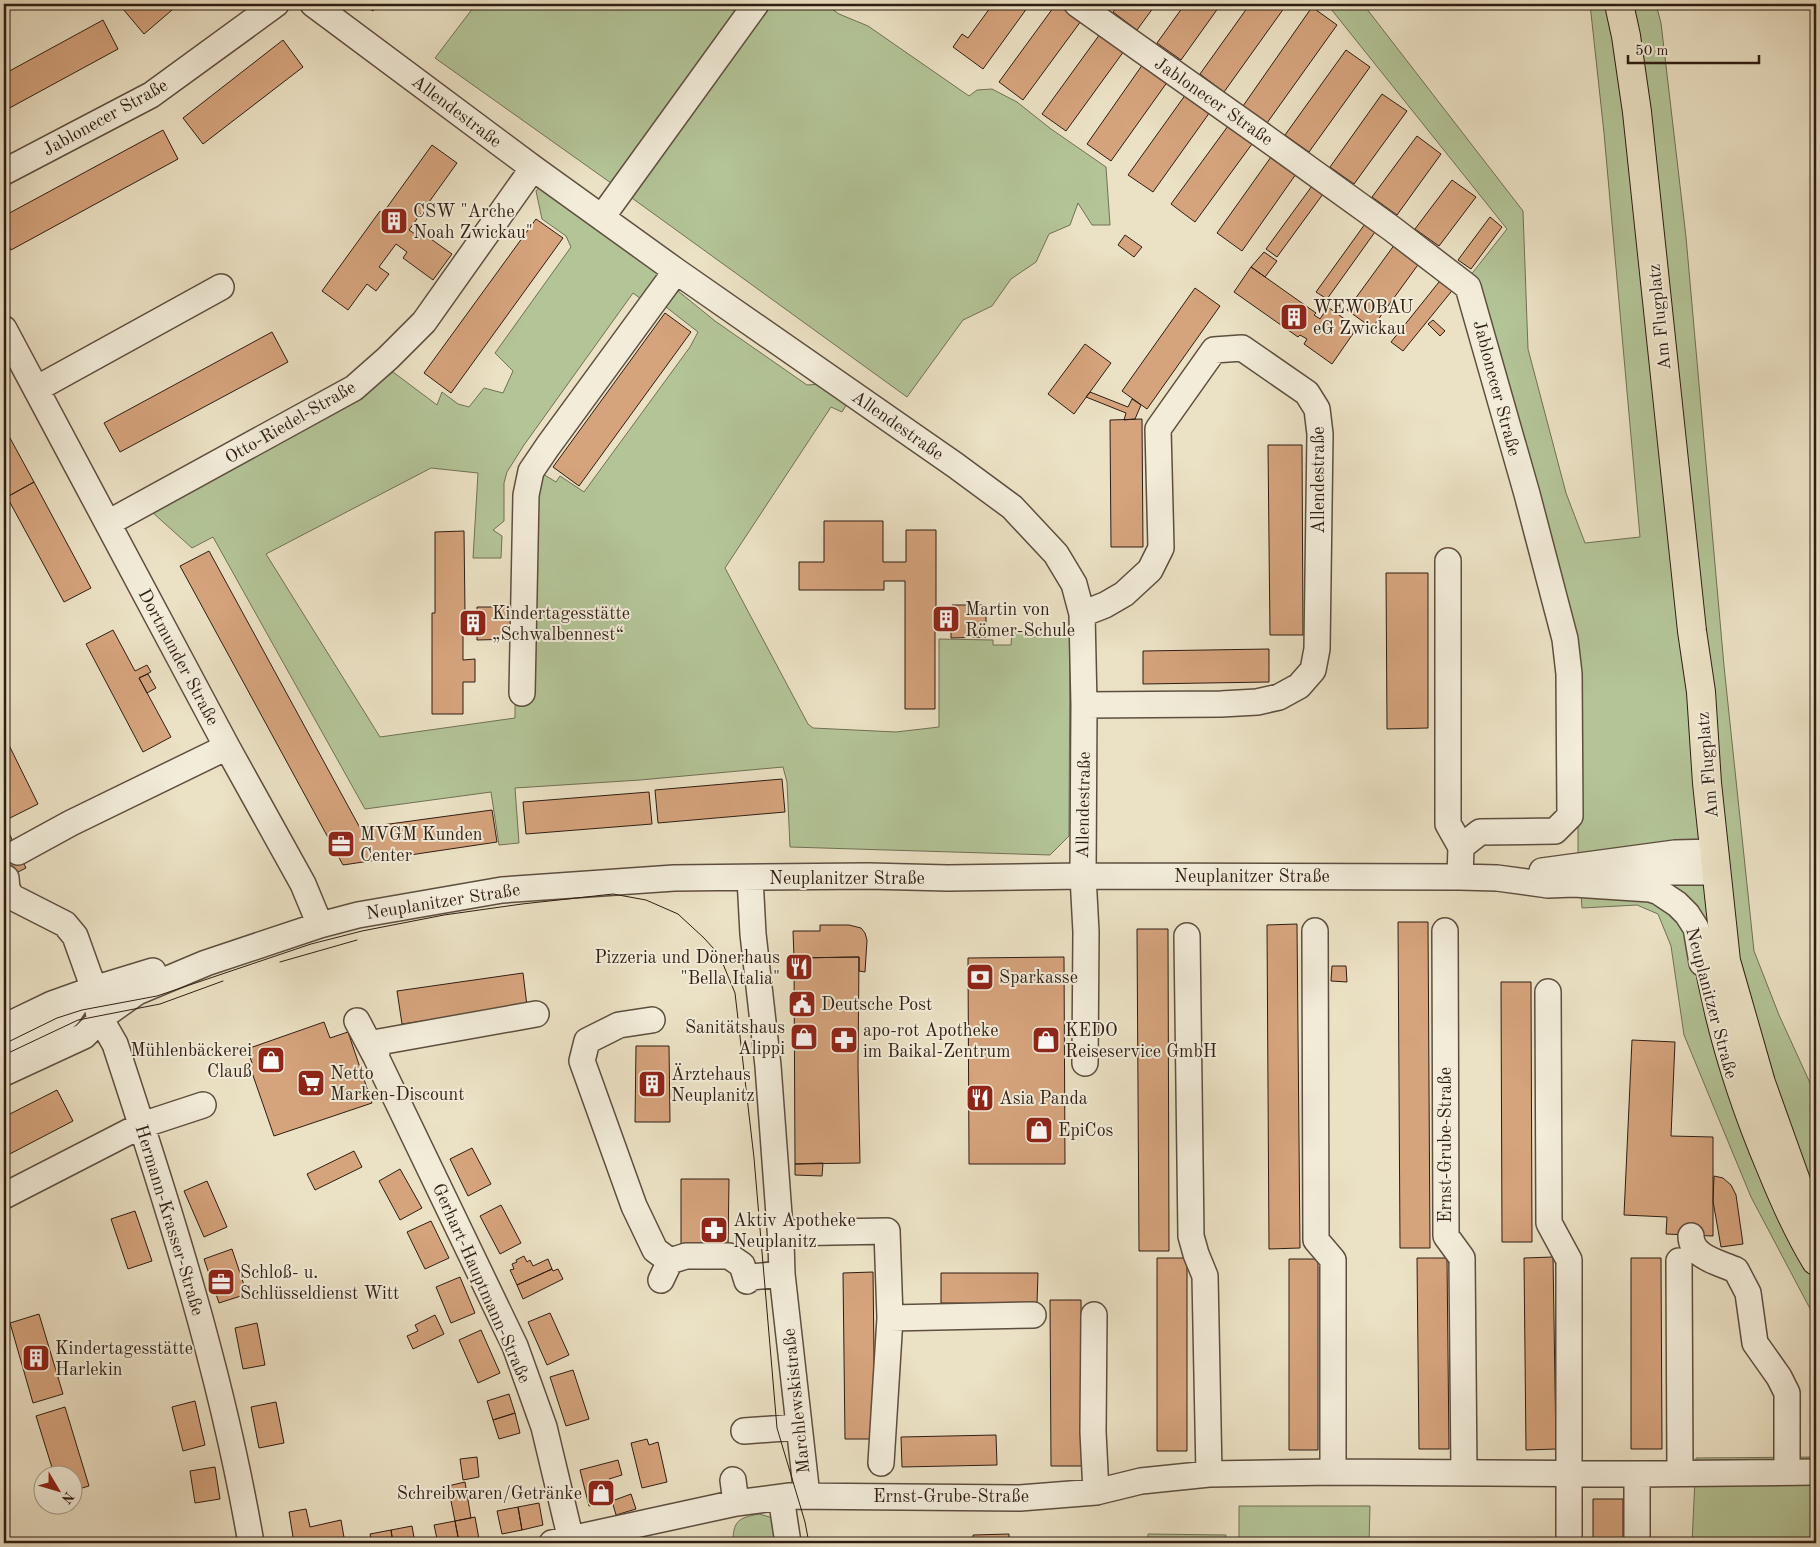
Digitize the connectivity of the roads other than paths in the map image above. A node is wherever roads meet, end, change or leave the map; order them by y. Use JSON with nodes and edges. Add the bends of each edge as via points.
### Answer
{"nodes":[{"id":1,"x":276,"y":4,"type":"edge"},
{"id":2,"x":312,"y":4,"type":"edge"},
{"id":3,"x":756,"y":4,"type":"edge"},
{"id":4,"x":1077,"y":4,"type":"edge"},
{"id":5,"x":1619,"y":4,"type":"edge"},
{"id":6,"x":534,"y":168,"type":"junction"},
{"id":7,"x":4,"y":172,"type":"edge"},
{"id":8,"x":602,"y":217,"type":"junction"},
{"id":9,"x":676,"y":271,"type":"junction"},
{"id":10,"x":221,"y":287,"type":"dead end"},
{"id":11,"x":4,"y":328,"type":"edge"},
{"id":12,"x":36,"y":389,"type":"junction"},
{"id":13,"x":108,"y":523,"type":"junction"},
{"id":14,"x":1448,"y":561,"type":"dead end"},
{"id":15,"x":1082,"y":614,"type":"junction"},
{"id":16,"x":522,"y":692,"type":"dead end"},
{"id":17,"x":1084,"y":705,"type":"junction"},
{"id":18,"x":227,"y":748,"type":"junction"},
{"id":19,"x":1461,"y":847,"type":"junction"},
{"id":20,"x":18,"y":852,"type":"dead end"},
{"id":21,"x":1707,"y":862,"type":"junction"},
{"id":22,"x":1083,"y":876,"type":"junction"},
{"id":23,"x":1460,"y":877,"type":"junction"},
{"id":24,"x":6,"y":878,"type":"dead end"},
{"id":25,"x":750,"y":878,"type":"junction"},
{"id":26,"x":1497,"y":878,"type":"junction"},
{"id":27,"x":1574,"y":884,"type":"junction"},
{"id":28,"x":1718,"y":900,"type":"joint"},
{"id":29,"x":320,"y":925,"type":"junction"},
{"id":30,"x":1445,"y":931,"type":"dead end"},
{"id":31,"x":1315,"y":932,"type":"dead end"},
{"id":32,"x":1187,"y":936,"type":"dead end"},
{"id":33,"x":206,"y":963,"type":"junction"},
{"id":34,"x":88,"y":991,"type":"junction"},
{"id":35,"x":1548,"y":992,"type":"dead end"},
{"id":36,"x":536,"y":1014,"type":"dead end"},
{"id":37,"x":652,"y":1020,"type":"dead end"},
{"id":38,"x":101,"y":1021,"type":"junction"},
{"id":39,"x":357,"y":1021,"type":"dead end"},
{"id":40,"x":60,"y":1022,"type":"junction"},
{"id":41,"x":4,"y":1027,"type":"edge"},
{"id":42,"x":4,"y":1050,"type":"edge"},
{"id":43,"x":376,"y":1057,"type":"junction"},
{"id":44,"x":1085,"y":1063,"type":"dead end"},
{"id":45,"x":4,"y":1073,"type":"edge"},
{"id":46,"x":203,"y":1105,"type":"dead end"},
{"id":47,"x":145,"y":1137,"type":"junction"},
{"id":48,"x":1762,"y":1147,"type":"junction"},
{"id":49,"x":4,"y":1196,"type":"edge"},
{"id":50,"x":781,"y":1233,"type":"junction"},
{"id":51,"x":1691,"y":1236,"type":"dead end"},
{"id":52,"x":1816,"y":1238,"type":"edge"},
{"id":53,"x":1679,"y":1261,"type":"dead end"},
{"id":54,"x":1816,"y":1261,"type":"edge"},
{"id":55,"x":782,"y":1274,"type":"junction"},
{"id":56,"x":1033,"y":1315,"type":"dead end"},
{"id":57,"x":1094,"y":1316,"type":"dead end"},
{"id":58,"x":890,"y":1318,"type":"junction"},
{"id":59,"x":798,"y":1426,"type":"junction"},
{"id":60,"x":744,"y":1431,"type":"dead end"},
{"id":61,"x":881,"y":1463,"type":"dead end"},
{"id":62,"x":1787,"y":1471,"type":"junction"},
{"id":63,"x":1333,"y":1472,"type":"junction"},
{"id":64,"x":1569,"y":1472,"type":"junction"},
{"id":65,"x":1680,"y":1472,"type":"junction"},
{"id":66,"x":1816,"y":1472,"type":"edge"},
{"id":67,"x":1464,"y":1473,"type":"junction"},
{"id":68,"x":1209,"y":1474,"type":"junction"},
{"id":69,"x":1637,"y":1474,"type":"junction"},
{"id":70,"x":1096,"y":1492,"type":"junction"},
{"id":71,"x":807,"y":1496,"type":"junction"},
{"id":72,"x":781,"y":1497,"type":"junction"},
{"id":73,"x":562,"y":1541,"type":"edge"},
{"id":74,"x":251,"y":1543,"type":"edge"},
{"id":75,"x":788,"y":1543,"type":"edge"},
{"id":76,"x":1569,"y":1543,"type":"edge"},
{"id":77,"x":1637,"y":1543,"type":"edge"}],
"edges":[{"from":1,"to":7,"type":"street","name":"Jablonecer Straße","via":[[151,95]]},
{"from":2,"to":6,"type":"street","name":"Allendestraße"},
{"from":3,"to":8,"type":"street"},
{"from":4,"to":19,"type":"street","name":"Jablonecer Straße","via":[[1260,133],[1468,287],[1565,639],[1569,674],[1570,816],[1555,830],[1480,832]]},
{"from":5,"to":21,"type":"main road","name":"Am Flugplatz","via":[[1637,112],[1692,631],[1689,679]]},
{"from":6,"to":8,"type":"street","name":"Allendestraße"},
{"from":6,"to":13,"type":"street","name":"Otto-Riedel-Straße","via":[[424,322],[354,388]]},
{"from":8,"to":9,"type":"street","name":"Allendestraße"},
{"from":9,"to":15,"type":"street","name":"Allendestraße","via":[[1012,507],[1056,554],[1074,584]]},
{"from":9,"to":16,"type":"street","via":[[531,471],[526,495]]},
{"from":10,"to":12,"type":"street"},
{"from":11,"to":12,"type":"street","name":"Dortmunder Straße"},
{"from":12,"to":13,"type":"street","name":"Dortmunder Straße"},
{"from":13,"to":18,"type":"street","name":"Dortmunder Straße"},
{"from":14,"to":19,"type":"street","via":[[1451,606],[1448,824]]},
{"from":15,"to":17,"type":"street","name":"Allendestraße"},
{"from":15,"to":17,"type":"street","name":"Allendestraße","via":[[1124,594],[1150,570],[1161,548],[1158,429],[1214,350],[1242,348],[1307,393],[1317,410],[1320,434],[1317,649],[1313,670],[1299,686],[1279,697],[1257,702]]},
{"from":17,"to":22,"type":"street","name":"Allendestraße"},
{"from":18,"to":20,"type":"street"},
{"from":18,"to":29,"type":"street","name":"Dortmunder Straße","via":[[303,884]]},
{"from":19,"to":23,"type":"street"},
{"from":21,"to":26,"type":"street","name":"Neuplanitzer Straße","via":[[1670,854]]},
{"from":21,"to":27,"type":"street","name":"Neuplanitzer Straße","via":[[1669,872]]},
{"from":21,"to":28,"type":"main road","name":"Am Flugplatz"},
{"from":21,"to":48,"type":"main road","name":"Neuplanitzer Straße","via":[[1699,899],[1712,983],[1733,1067]]},
{"from":22,"to":23,"type":"street","name":"Neuplanitzer Straße"},
{"from":22,"to":25,"type":"street","name":"Neuplanitzer Straße"},
{"from":22,"to":44,"type":"street","name":"Allendestraße"},
{"from":23,"to":26,"type":"street","name":"Neuplanitzer Straße"},
{"from":24,"to":34,"type":"street","name":"Hermann-Krasser-Straße","via":[[12,897],[65,924],[75,936]]},
{"from":25,"to":29,"type":"street","name":"Neuplanitzer Straße","via":[[666,878],[502,890],[358,915]]},
{"from":25,"to":50,"type":"street","name":"Marchlewskistraße"},
{"from":26,"to":27,"type":"street","name":"Neuplanitzer Straße","via":[[1548,885]]},
{"from":27,"to":48,"type":"street","name":"Neuplanitzer Straße","via":[[1650,889],[1665,895],[1687,914],[1696,928],[1704,976],[1728,1070],[1746,1120]]},
{"from":28,"to":52,"type":"main road","name":"Neuplanitzer Straße","via":[[1726,961],[1742,1019]]},
{"from":29,"to":33,"type":"street","name":"Neuplanitzer Straße"},
{"from":30,"to":67,"type":"street","name":"Ernst-Grube-Straße","via":[[1446,1236],[1462,1258]]},
{"from":31,"to":63,"type":"street","via":[[1316,1240],[1333,1260]]},
{"from":32,"to":68,"type":"street","via":[[1191,1236],[1206,1276]]},
{"from":33,"to":34,"type":"street","name":"Neuplanitzer Straße","via":[[166,967]]},
{"from":33,"to":38,"type":"street","name":"Neuplanitzer Straße","via":[[137,992]]},
{"from":34,"to":38,"type":"street","name":"Hermann-Krasser-Straße"},
{"from":34,"to":40,"type":"street"},
{"from":34,"to":41,"type":"street","name":"Neuplanitzer Straße"},
{"from":35,"to":64,"type":"street","via":[[1549,1223],[1569,1260]]},
{"from":36,"to":43,"type":"street","via":[[379,1042]]},
{"from":37,"to":55,"type":"street","via":[[619,1024],[587,1041],[582,1061],[634,1206],[655,1250],[666,1271],[686,1256],[728,1256],[742,1265],[748,1281],[752,1277]]},
{"from":38,"to":40,"type":"street"},
{"from":38,"to":45,"type":"street","name":"Neuplanitzer Straße","via":[[84,1036]]},
{"from":38,"to":47,"type":"street","name":"Hermann-Krasser-Straße","via":[[115,1044]]},
{"from":39,"to":43,"type":"street","name":"Gerhart-Hauptmann-Straße"},
{"from":40,"to":42,"type":"street"},
{"from":43,"to":73,"type":"street","name":"Gerhart-Hauptmann-Straße","via":[[514,1346],[544,1427]]},
{"from":46,"to":47,"type":"street"},
{"from":47,"to":49,"type":"street"},
{"from":47,"to":74,"type":"street","name":"Hermann-Krasser-Straße","via":[[218,1384]]},
{"from":48,"to":54,"type":"main road","name":"Neuplanitzer Straße","via":[[1805,1244]]},
{"from":50,"to":55,"type":"street","name":"Marchlewskistraße"},
{"from":50,"to":58,"type":"street","via":[[887,1231]]},
{"from":51,"to":62,"type":"street","via":[[1691,1242],[1700,1255],[1736,1270],[1748,1293],[1755,1342],[1787,1393]]},
{"from":53,"to":65,"type":"street"},
{"from":55,"to":59,"type":"street","name":"Marchlewskistraße"},
{"from":56,"to":58,"type":"street"},
{"from":57,"to":70,"type":"street"},
{"from":58,"to":61,"type":"street"},
{"from":59,"to":60,"type":"street"},
{"from":59,"to":71,"type":"street","name":"Marchlewskistraße"},
{"from":62,"to":65,"type":"street","name":"Ernst-Grube-Straße"},
{"from":62,"to":66,"type":"street","name":"Ernst-Grube-Straße"},
{"from":63,"to":67,"type":"street","name":"Ernst-Grube-Straße"},
{"from":63,"to":68,"type":"street","name":"Ernst-Grube-Straße"},
{"from":64,"to":67,"type":"street","name":"Ernst-Grube-Straße"},
{"from":64,"to":69,"type":"street","name":"Ernst-Grube-Straße"},
{"from":64,"to":76,"type":"street"},
{"from":65,"to":69,"type":"street","name":"Ernst-Grube-Straße"},
{"from":68,"to":70,"type":"street","name":"Ernst-Grube-Straße","via":[[1141,1481]]},
{"from":69,"to":77,"type":"street"},
{"from":70,"to":71,"type":"street","name":"Ernst-Grube-Straße","via":[[1020,1498]]},
{"from":71,"to":72,"type":"street","name":"Marchlewskistraße"},
{"from":72,"to":73,"type":"street","via":[[734,1492]]},
{"from":72,"to":75,"type":"street","name":"Marchlewskistraße"}]}
